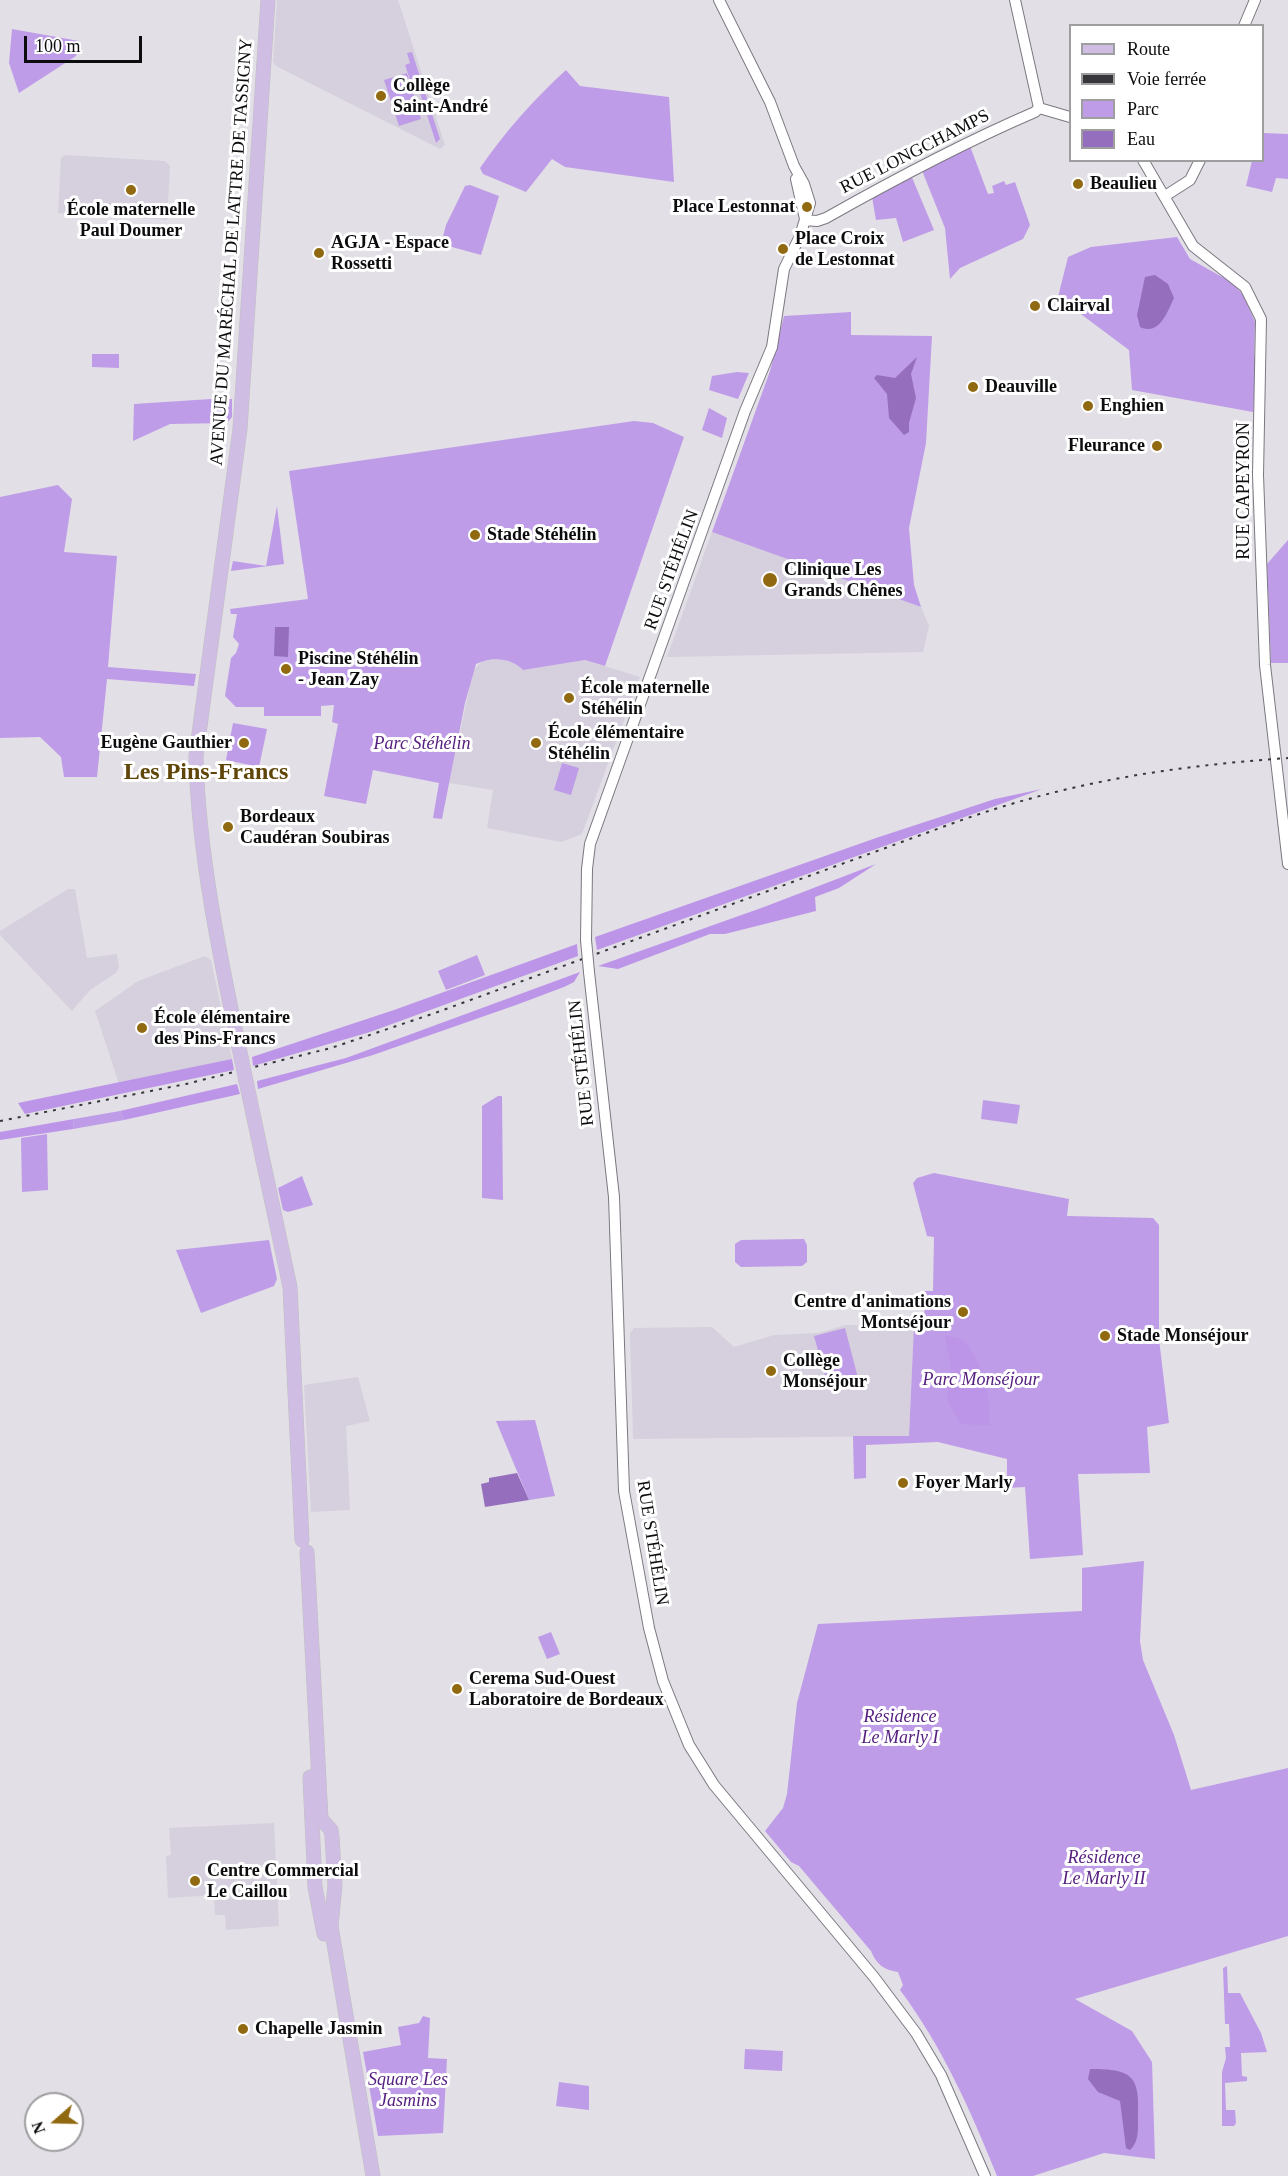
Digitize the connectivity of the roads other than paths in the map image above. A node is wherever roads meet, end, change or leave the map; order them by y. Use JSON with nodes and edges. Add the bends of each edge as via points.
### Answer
{"nodes":[{"id":1,"x":268,"y":0,"type":"edge"},
{"id":2,"x":719,"y":0,"type":"edge"},
{"id":3,"x":1015,"y":0,"type":"edge"},
{"id":4,"x":1255,"y":0,"type":"edge"},
{"id":5,"x":1245,"y":24,"type":"edge"},
{"id":6,"x":1039,"y":108,"type":"junction"},
{"id":7,"x":1069,"y":116,"type":"edge"},
{"id":8,"x":1144,"y":162,"type":"edge"},
{"id":9,"x":1199,"y":162,"type":"edge"},
{"id":10,"x":1165,"y":196,"type":"junction"},
{"id":11,"x":805,"y":220,"type":"junction"},
{"id":12,"x":1288,"y":864,"type":"edge"},
{"id":13,"x":316,"y":1818,"type":"junction"},
{"id":14,"x":362,"y":2138,"type":"junction"},
{"id":15,"x":364,"y":2176,"type":"edge"},
{"id":16,"x":373,"y":2176,"type":"edge"},
{"id":17,"x":985,"y":2176,"type":"edge"}],
"edges":[{"from":1,"to":13,"type":"main road","name":"AVENUE DU MARÉCHAL DE LATTRE DE TASSIGNY","bridge":true,"via":[[240,429],[196,756],[198,799],[217,935],[290,1287]]},
{"from":2,"to":11,"type":"street","via":[[770,102],[794,166]]},
{"from":3,"to":6,"type":"street"},
{"from":4,"to":5,"type":"street"},
{"from":6,"to":7,"type":"street"},
{"from":6,"to":11,"type":"street","name":"RUE LONGCHAMPS","via":[[916,167],[826,218]]},
{"from":8,"to":10,"type":"street","name":"RUE CAPEYRON"},
{"from":9,"to":10,"type":"street","via":[[1190,180]]},
{"from":10,"to":12,"type":"street","name":"RUE CAPEYRON","via":[[1192,246],[1245,287],[1261,319],[1258,475],[1265,665]]},
{"from":11,"to":17,"type":"street","name":"RUE STÉHÉLIN","bridge":true,"via":[[784,269],[772,347],[745,411],[590,844],[586,872],[586,940],[614,1197],[624,1491],[649,1628],[665,1686],[696,1757],[714,1785],[916,2033],[944,2082]]},
{"from":13,"to":14,"type":"main road","name":"AVENUE DU MARÉCHAL DE LATTRE DE TASSIGNY","via":[[315,1892]]},
{"from":13,"to":14,"type":"main road","name":"AVENUE DU MARÉCHAL DE LATTRE DE TASSIGNY","via":[[331,1830],[335,1885],[332,1933]]},
{"from":14,"to":15,"type":"main road","name":"AVENUE DU MARÉCHAL DE LATTRE DE TASSIGNY"},
{"from":14,"to":16,"type":"main road","name":"AVENUE DU MARÉCHAL DE LATTRE DE TASSIGNY"}]}
